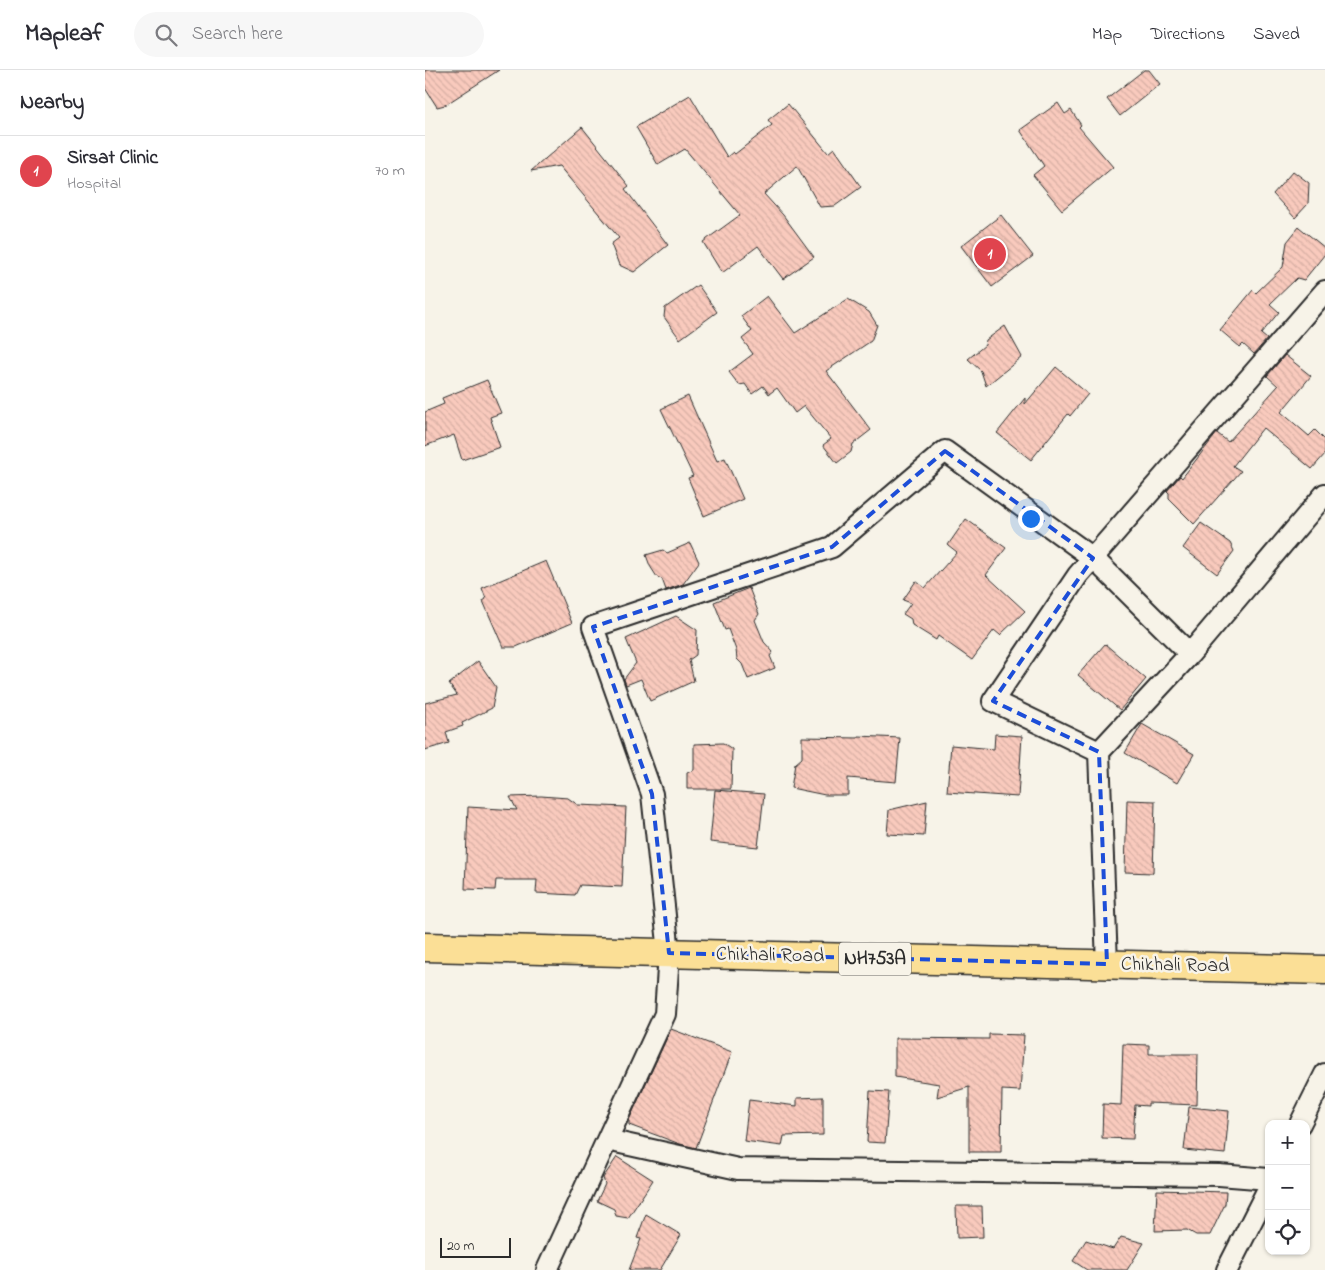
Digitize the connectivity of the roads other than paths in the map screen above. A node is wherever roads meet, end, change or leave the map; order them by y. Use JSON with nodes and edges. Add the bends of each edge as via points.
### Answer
{"nodes":[{"id":1,"x":1325,"y":291,"type":"edge"},
{"id":2,"x":1325,"y":494,"type":"edge"},
{"id":3,"x":1093,"y":558,"type":"junction"},
{"id":4,"x":1190,"y":654,"type":"junction"},
{"id":5,"x":1099,"y":752,"type":"junction"},
{"id":6,"x":425,"y":947,"type":"edge"},
{"id":7,"x":669,"y":953,"type":"junction"},
{"id":8,"x":1107,"y":964,"type":"junction"},
{"id":9,"x":1325,"y":970,"type":"edge"},
{"id":10,"x":1325,"y":1074,"type":"edge"},
{"id":11,"x":1302,"y":1120,"type":"edge"},
{"id":12,"x":607,"y":1140,"type":"junction"},
{"id":13,"x":1265,"y":1178,"type":"edge"},
{"id":14,"x":1265,"y":1195,"type":"edge"},
{"id":15,"x":547,"y":1270,"type":"edge"},
{"id":16,"x":1227,"y":1270,"type":"edge"}],
"edges":[{"from":1,"to":3,"type":"street"},
{"from":2,"to":4,"type":"street"},
{"from":3,"to":4,"type":"street"},
{"from":3,"to":5,"type":"street","via":[[993,700]]},
{"from":3,"to":7,"type":"street","via":[[945,451],[831,547],[593,628],[652,794]]},
{"from":4,"to":5,"type":"street"},
{"from":5,"to":8,"type":"street"},
{"from":6,"to":7,"type":"highway","name":"Chikhali Road","number":"NH753A"},
{"from":7,"to":8,"type":"highway","name":"Chikhali Road","number":"NH753A"},
{"from":7,"to":12,"type":"street","via":[[665,1014]]},
{"from":8,"to":9,"type":"highway","name":"Chikhali Road","number":"NH753A"},
{"from":10,"to":11,"type":"street"},
{"from":12,"to":13,"type":"street","via":[[738,1169]]},
{"from":12,"to":15,"type":"street"},
{"from":14,"to":16,"type":"street"}]}
